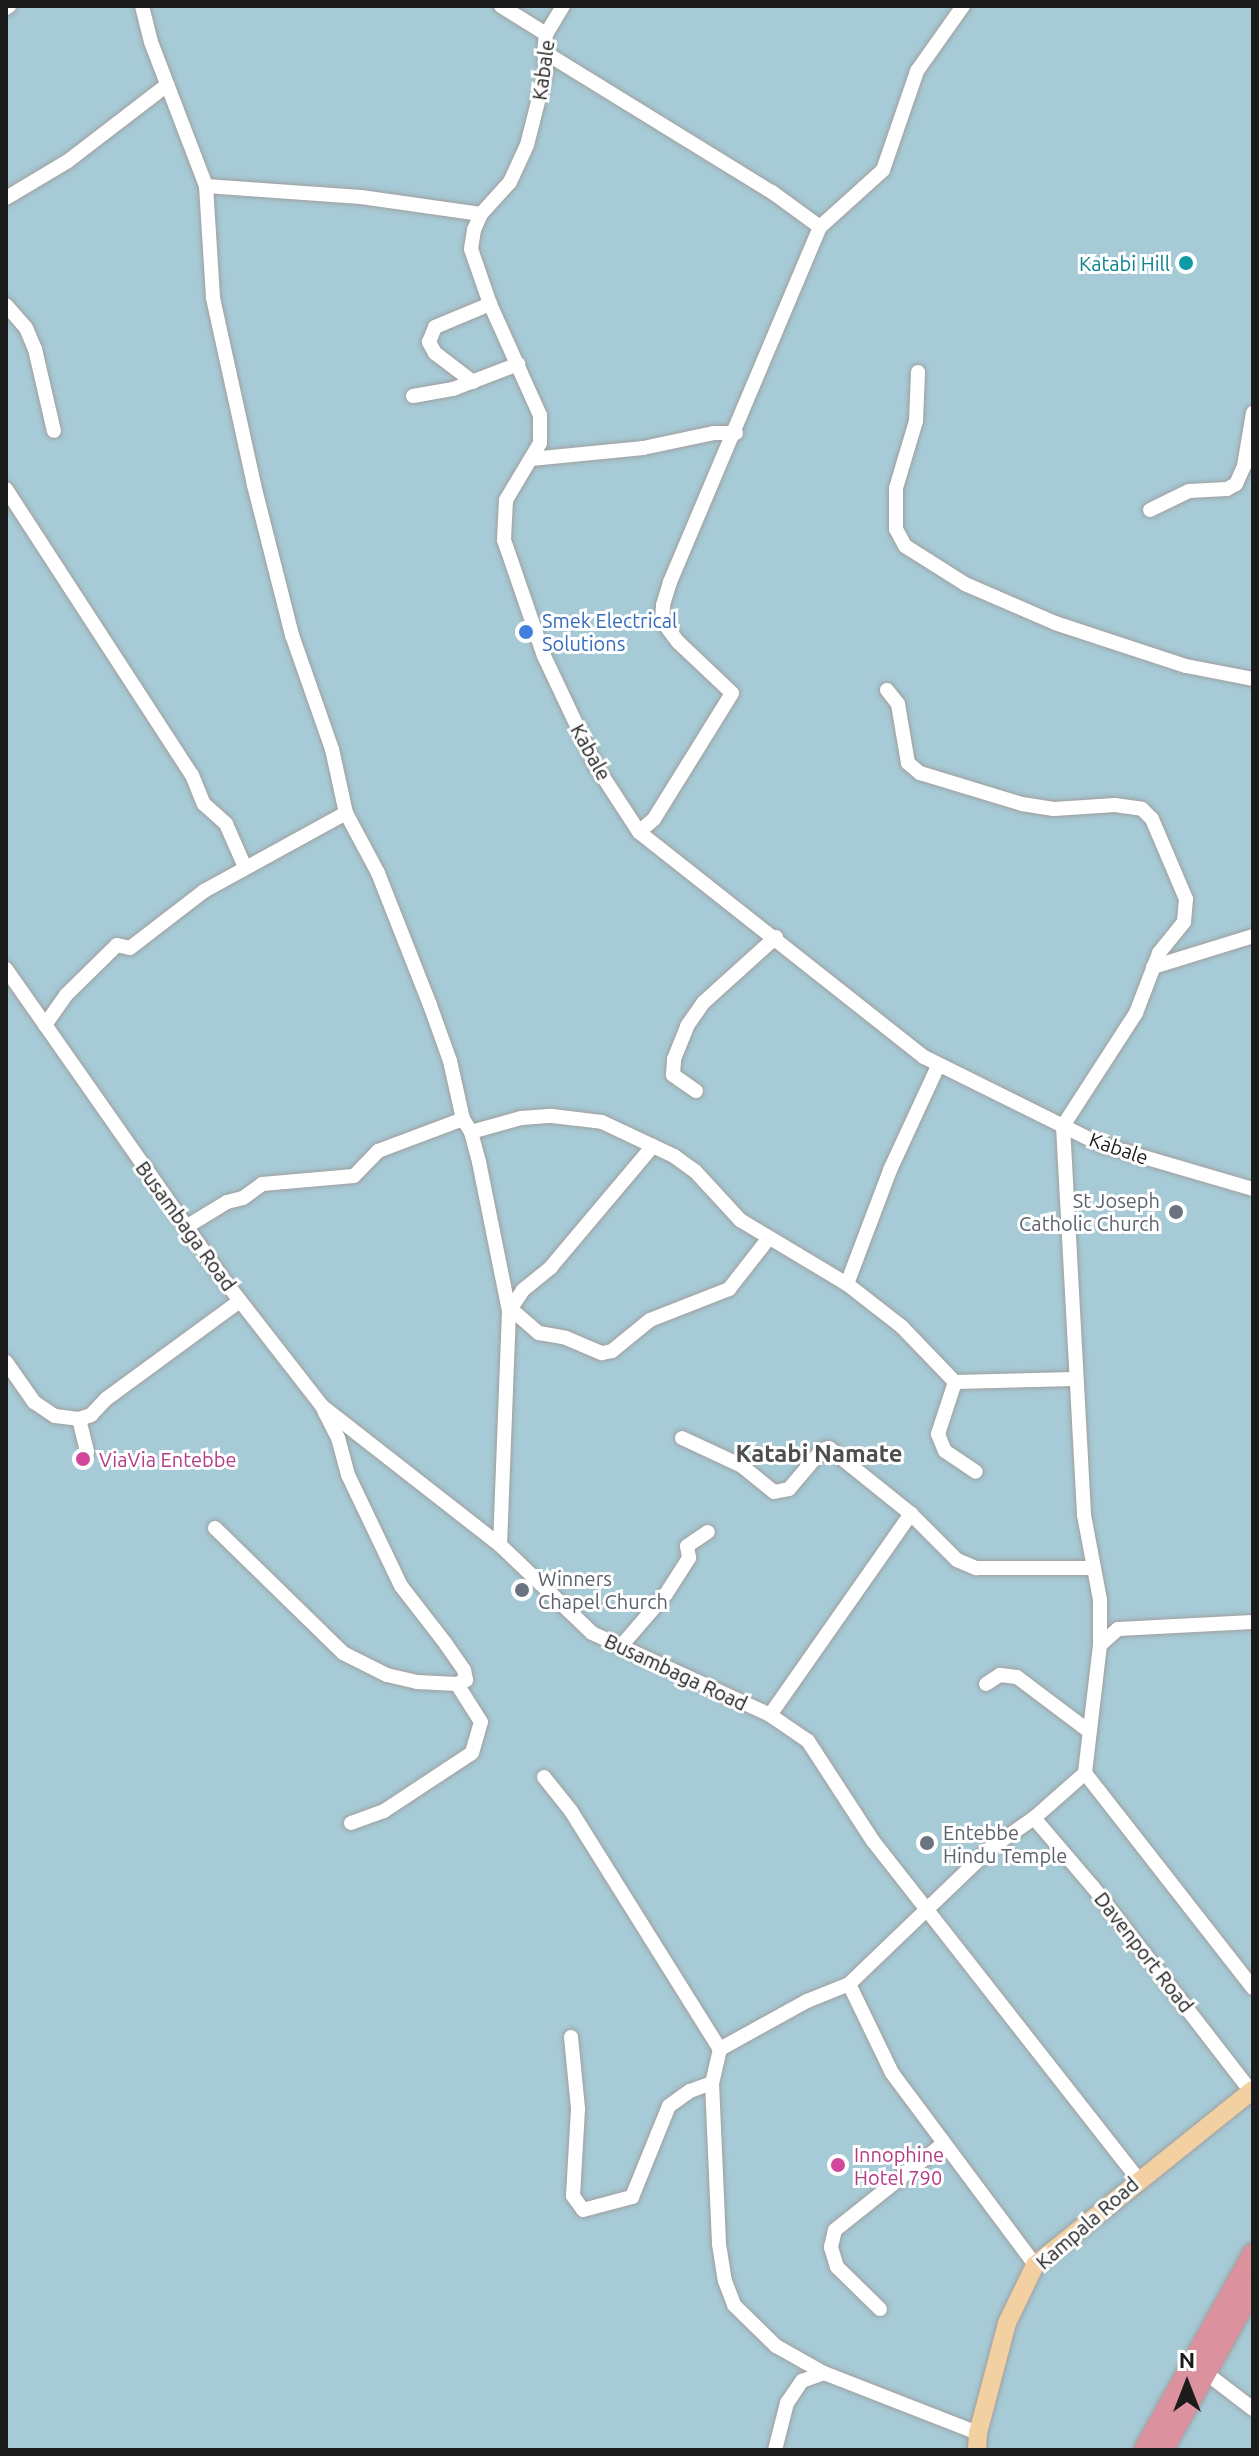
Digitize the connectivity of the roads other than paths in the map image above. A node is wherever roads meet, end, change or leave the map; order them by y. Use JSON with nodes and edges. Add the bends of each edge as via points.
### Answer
{"nodes":[{"id":1,"x":142,"y":6,"type":"edge"},
{"id":2,"x":501,"y":6,"type":"edge"},
{"id":3,"x":563,"y":6,"type":"edge"},
{"id":4,"x":963,"y":6,"type":"edge"},
{"id":5,"x":546,"y":34,"type":"junction"},
{"id":6,"x":544,"y":52,"type":"junction"},
{"id":7,"x":167,"y":85,"type":"junction"},
{"id":8,"x":206,"y":186,"type":"junction"},
{"id":9,"x":6,"y":198,"type":"edge"},
{"id":10,"x":481,"y":214,"type":"junction"},
{"id":11,"x":820,"y":227,"type":"junction"},
{"id":12,"x":490,"y":304,"type":"junction"},
{"id":13,"x":6,"y":305,"type":"edge"},
{"id":14,"x":518,"y":364,"type":"junction"},
{"id":15,"x":918,"y":372,"type":"dead end"},
{"id":16,"x":473,"y":382,"type":"junction"},
{"id":17,"x":413,"y":396,"type":"dead end"},
{"id":18,"x":1253,"y":413,"type":"edge"},
{"id":19,"x":54,"y":431,"type":"dead end"},
{"id":20,"x":736,"y":433,"type":"junction"},
{"id":21,"x":531,"y":459,"type":"junction"},
{"id":22,"x":6,"y":489,"type":"edge"},
{"id":23,"x":1150,"y":510,"type":"dead end"},
{"id":24,"x":1253,"y":679,"type":"edge"},
{"id":25,"x":887,"y":690,"type":"dead end"},
{"id":26,"x":346,"y":813,"type":"junction"},
{"id":27,"x":639,"y":832,"type":"junction"},
{"id":28,"x":245,"y":867,"type":"junction"},
{"id":29,"x":1253,"y":936,"type":"edge"},
{"id":30,"x":776,"y":937,"type":"junction"},
{"id":31,"x":1153,"y":967,"type":"junction"},
{"id":32,"x":6,"y":969,"type":"edge"},
{"id":33,"x":45,"y":1025,"type":"junction"},
{"id":34,"x":938,"y":1066,"type":"junction"},
{"id":35,"x":696,"y":1091,"type":"dead end"},
{"id":36,"x":463,"y":1119,"type":"junction"},
{"id":37,"x":1063,"y":1126,"type":"junction"},
{"id":38,"x":471,"y":1132,"type":"junction"},
{"id":39,"x":653,"y":1146,"type":"junction"},
{"id":40,"x":1253,"y":1189,"type":"edge"},
{"id":41,"x":186,"y":1227,"type":"junction"},
{"id":42,"x":768,"y":1239,"type":"junction"},
{"id":43,"x":847,"y":1284,"type":"junction"},
{"id":44,"x":240,"y":1301,"type":"junction"},
{"id":45,"x":510,"y":1310,"type":"junction"},
{"id":46,"x":6,"y":1362,"type":"edge"},
{"id":47,"x":1074,"y":1379,"type":"junction"},
{"id":48,"x":955,"y":1382,"type":"junction"},
{"id":49,"x":322,"y":1406,"type":"junction"},
{"id":50,"x":79,"y":1419,"type":"junction"},
{"id":51,"x":682,"y":1438,"type":"dead end"},
{"id":52,"x":87,"y":1452,"type":"dead end"},
{"id":53,"x":976,"y":1472,"type":"dead end"},
{"id":54,"x":911,"y":1514,"type":"junction"},
{"id":55,"x":215,"y":1528,"type":"dead end"},
{"id":56,"x":708,"y":1532,"type":"dead end"},
{"id":57,"x":500,"y":1545,"type":"junction"},
{"id":58,"x":1093,"y":1568,"type":"junction"},
{"id":59,"x":1100,"y":1600,"type":"junction"},
{"id":60,"x":1253,"y":1622,"type":"edge"},
{"id":61,"x":1146,"y":1626,"type":"junction"},
{"id":62,"x":622,"y":1645,"type":"junction"},
{"id":63,"x":1100,"y":1645,"type":"junction"},
{"id":64,"x":457,"y":1684,"type":"junction"},
{"id":65,"x":986,"y":1684,"type":"dead end"},
{"id":66,"x":770,"y":1715,"type":"junction"},
{"id":67,"x":1090,"y":1732,"type":"junction"},
{"id":68,"x":1085,"y":1773,"type":"junction"},
{"id":69,"x":544,"y":1777,"type":"dead end"},
{"id":70,"x":1034,"y":1818,"type":"junction"},
{"id":71,"x":351,"y":1823,"type":"dead end"},
{"id":72,"x":925,"y":1909,"type":"junction"},
{"id":73,"x":849,"y":1984,"type":"junction"},
{"id":74,"x":1253,"y":1988,"type":"edge"},
{"id":75,"x":571,"y":2037,"type":"dead end"},
{"id":76,"x":720,"y":2049,"type":"junction"},
{"id":77,"x":712,"y":2083,"type":"junction"},
{"id":78,"x":1252,"y":2089,"type":"edge"},
{"id":79,"x":943,"y":2144,"type":"junction"},
{"id":80,"x":1138,"y":2179,"type":"junction"},
{"id":81,"x":1253,"y":2253,"type":"edge"},
{"id":82,"x":1035,"y":2265,"type":"junction"},
{"id":83,"x":1253,"y":2288,"type":"edge"},
{"id":84,"x":880,"y":2309,"type":"dead end"},
{"id":85,"x":824,"y":2373,"type":"junction"},
{"id":86,"x":1206,"y":2373,"type":"junction"},
{"id":87,"x":1253,"y":2409,"type":"edge"},
{"id":88,"x":977,"y":2441,"type":"edge"},
{"id":89,"x":775,"y":2450,"type":"edge"},
{"id":90,"x":1144,"y":2450,"type":"edge"},
{"id":91,"x":1163,"y":2450,"type":"edge"}],
"edges":[{"from":1,"to":7,"type":"street"},
{"from":2,"to":5,"type":"street"},
{"from":3,"to":5,"type":"street","name":"Kabale"},
{"from":4,"to":11,"type":"street","via":[[917,71],[883,170]]},
{"from":5,"to":6,"type":"street","name":"Kabale"},
{"from":6,"to":10,"type":"street","name":"Kabale","via":[[546,70],[527,145],[510,182]]},
{"from":6,"to":11,"type":"street"},
{"from":7,"to":8,"type":"street"},
{"from":7,"to":9,"type":"street","via":[[68,161]]},
{"from":8,"to":10,"type":"street","via":[[361,197]]},
{"from":8,"to":26,"type":"street","via":[[213,298],[254,485]]},
{"from":10,"to":12,"type":"street","name":"Kabale","via":[[471,249]]},
{"from":11,"to":20,"type":"street"},
{"from":12,"to":14,"type":"street","name":"Kabale"},
{"from":12,"to":16,"type":"street","via":[[435,327],[429,342],[435,353]]},
{"from":13,"to":19,"type":"street","via":[[26,328],[35,349]]},
{"from":14,"to":16,"type":"street"},
{"from":14,"to":21,"type":"street","name":"Kabale","via":[[540,415],[540,443]]},
{"from":15,"to":24,"type":"street","via":[[916,421],[896,488],[896,529],[905,546],[965,584],[1055,623],[1186,666]]},
{"from":16,"to":17,"type":"street"},
{"from":18,"to":23,"type":"street","via":[[1236,484],[1189,491]]},
{"from":20,"to":21,"type":"street"},
{"from":20,"to":27,"type":"street","via":[[670,582],[662,621],[732,693],[654,819]]},
{"from":21,"to":27,"type":"street","name":"Kabale","via":[[506,500],[504,540],[544,656],[596,766]]},
{"from":22,"to":28,"type":"street","via":[[192,775],[204,804],[226,824]]},
{"from":25,"to":31,"type":"street","via":[[898,704],[908,763],[920,773],[1022,804],[1054,809],[1131,805],[1152,819],[1187,912]]},
{"from":26,"to":28,"type":"street"},
{"from":26,"to":36,"type":"street","via":[[378,873],[430,1005]]},
{"from":27,"to":30,"type":"street","name":"Kabale"},
{"from":28,"to":33,"type":"street","via":[[130,948],[117,945],[66,995]]},
{"from":29,"to":31,"type":"street"},
{"from":30,"to":34,"type":"street","name":"Kabale"},
{"from":30,"to":35,"type":"street","via":[[704,1002],[687,1026],[673,1075]]},
{"from":31,"to":37,"type":"street","via":[[1119,1044]]},
{"from":32,"to":33,"type":"street","name":"Busambaga Road"},
{"from":33,"to":41,"type":"street","name":"Busambaga Road"},
{"from":34,"to":37,"type":"street","name":"Kabale"},
{"from":34,"to":43,"type":"street","via":[[890,1170]]},
{"from":36,"to":38,"type":"street"},
{"from":36,"to":41,"type":"street","via":[[378,1151],[354,1176],[262,1184]]},
{"from":37,"to":40,"type":"street","name":"Kabale","via":[[1099,1144]]},
{"from":37,"to":47,"type":"street"},
{"from":38,"to":39,"type":"street","via":[[521,1118],[552,1116],[602,1122]]},
{"from":38,"to":45,"type":"street"},
{"from":39,"to":42,"type":"street","via":[[695,1171],[740,1220]]},
{"from":39,"to":45,"type":"street"},
{"from":41,"to":44,"type":"street","name":"Busambaga Road"},
{"from":42,"to":43,"type":"street"},
{"from":42,"to":45,"type":"street","via":[[729,1289],[650,1320],[612,1351],[602,1353],[539,1333]]},
{"from":43,"to":48,"type":"street","via":[[902,1327]]},
{"from":44,"to":49,"type":"street","name":"Busambaga Road"},
{"from":44,"to":50,"type":"street"},
{"from":45,"to":57,"type":"street"},
{"from":46,"to":50,"type":"street","via":[[34,1402],[55,1416]]},
{"from":47,"to":48,"type":"street"},
{"from":47,"to":58,"type":"street"},
{"from":48,"to":53,"type":"street","via":[[938,1434],[945,1451]]},
{"from":49,"to":57,"type":"street","name":"Busambaga Road"},
{"from":49,"to":64,"type":"street","via":[[401,1586],[464,1670],[466,1680]]},
{"from":50,"to":52,"type":"street"},
{"from":51,"to":54,"type":"street","via":[[742,1466],[774,1492],[789,1489],[829,1448]]},
{"from":54,"to":58,"type":"street","via":[[957,1560],[976,1568]]},
{"from":54,"to":66,"type":"street"},
{"from":55,"to":64,"type":"street","via":[[343,1653],[387,1675]]},
{"from":56,"to":62,"type":"street","via":[[687,1546],[689,1558],[666,1594]]},
{"from":57,"to":62,"type":"street","name":"Busambaga Road","via":[[592,1633]]},
{"from":58,"to":59,"type":"street"},
{"from":59,"to":61,"type":"street","via":[[1118,1620]]},
{"from":59,"to":63,"type":"street"},
{"from":60,"to":61,"type":"street"},
{"from":61,"to":63,"type":"street","via":[[1118,1629]]},
{"from":62,"to":66,"type":"street","name":"Busambaga Road"},
{"from":63,"to":67,"type":"street"},
{"from":64,"to":71,"type":"street","via":[[481,1722],[472,1753],[384,1811]]},
{"from":65,"to":67,"type":"street","via":[[1000,1675],[1017,1677]]},
{"from":66,"to":72,"type":"street","name":"Busambaga Road","via":[[808,1741]]},
{"from":67,"to":68,"type":"street"},
{"from":68,"to":70,"type":"street"},
{"from":68,"to":74,"type":"street"},
{"from":69,"to":76,"type":"street","via":[[588,1837]]},
{"from":70,"to":72,"type":"street","via":[[991,1848]]},
{"from":70,"to":78,"type":"street","name":"Davenport Road"},
{"from":72,"to":73,"type":"street"},
{"from":72,"to":80,"type":"street","name":"Busambaga Road"},
{"from":73,"to":76,"type":"street"},
{"from":73,"to":79,"type":"street","via":[[892,2073]]},
{"from":75,"to":77,"type":"street","via":[[578,2109],[573,2196],[583,2210],[632,2197],[669,2106]]},
{"from":76,"to":77,"type":"street"},
{"from":77,"to":85,"type":"street","via":[[719,2244],[734,2305],[776,2346]]},
{"from":78,"to":80,"type":"main road","name":"Kampala Road"},
{"from":79,"to":82,"type":"street"},
{"from":79,"to":84,"type":"street","via":[[835,2230],[831,2247],[837,2267]]},
{"from":80,"to":82,"type":"main road","name":"Kampala Road"},
{"from":81,"to":90,"type":"highway"},
{"from":82,"to":88,"type":"main road","name":"Kampala Road","via":[[1007,2323]]},
{"from":83,"to":86,"type":"highway"},
{"from":85,"to":88,"type":"street"},
{"from":85,"to":89,"type":"street","via":[[802,2381],[787,2403]]},
{"from":86,"to":87,"type":"street"},
{"from":86,"to":91,"type":"highway"}]}
